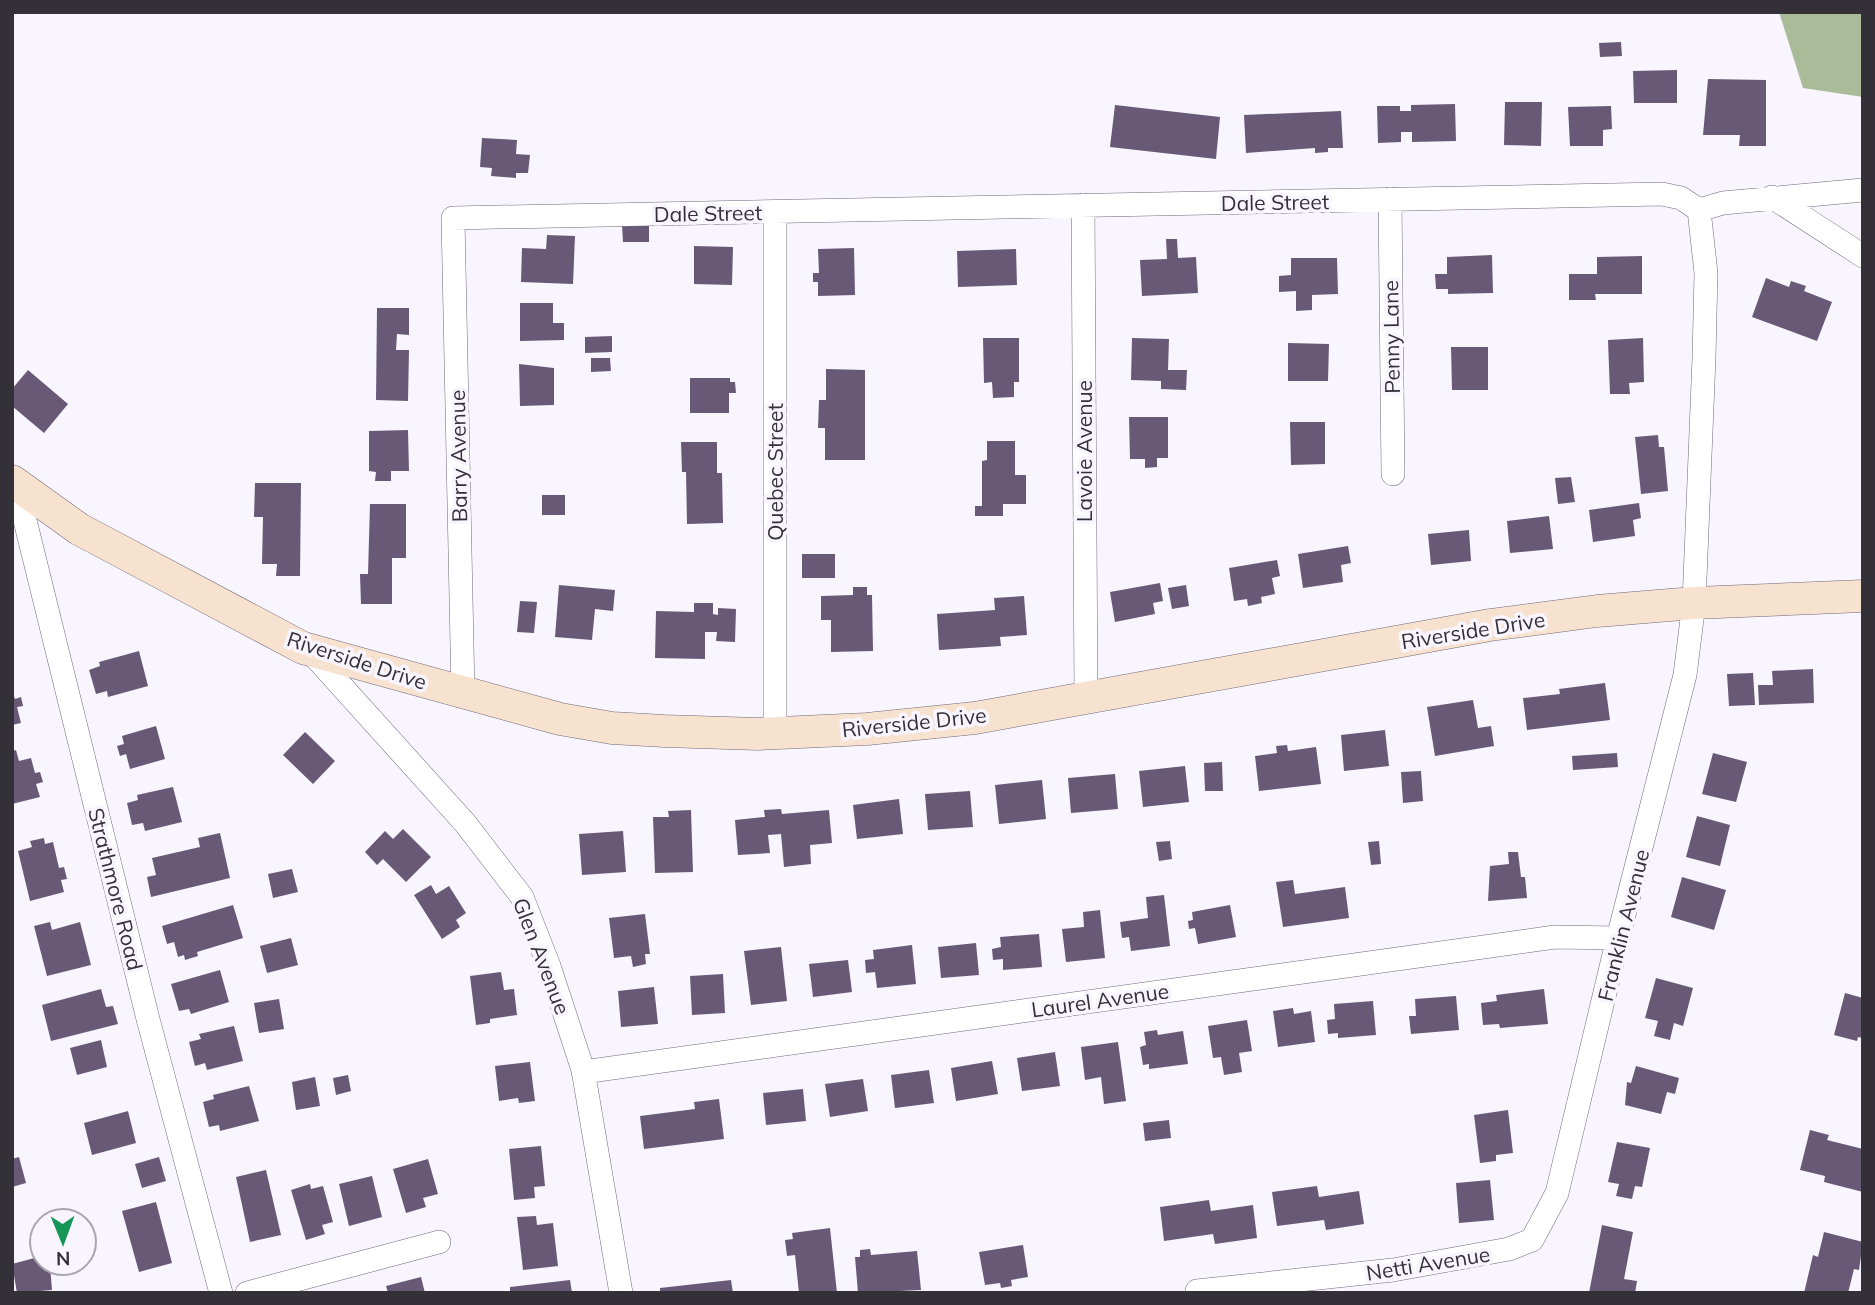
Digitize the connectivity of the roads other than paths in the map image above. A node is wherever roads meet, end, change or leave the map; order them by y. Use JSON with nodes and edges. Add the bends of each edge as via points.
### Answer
{"nodes":[{"id":1,"x":1863,"y":190,"type":"edge"},
{"id":2,"x":1772,"y":197,"type":"junction"},
{"id":3,"x":1390,"y":200,"type":"junction"},
{"id":4,"x":1083,"y":205,"type":"junction"},
{"id":5,"x":1699,"y":210,"type":"junction"},
{"id":6,"x":775,"y":212,"type":"junction"},
{"id":7,"x":453,"y":218,"type":"joint"},
{"id":8,"x":1863,"y":256,"type":"edge"},
{"id":9,"x":1393,"y":474,"type":"dead end"},
{"id":10,"x":14,"y":482,"type":"edge"},
{"id":11,"x":1863,"y":596,"type":"edge"},
{"id":12,"x":1694,"y":603,"type":"junction"},
{"id":13,"x":308,"y":649,"type":"junction"},
{"id":14,"x":463,"y":693,"type":"junction"},
{"id":15,"x":1086,"y":697,"type":"junction"},
{"id":16,"x":775,"y":733,"type":"junction"},
{"id":17,"x":1618,"y":938,"type":"junction"},
{"id":18,"x":583,"y":1072,"type":"junction"},
{"id":19,"x":1532,"y":1240,"type":"joint"},
{"id":20,"x":439,"y":1242,"type":"dead end"},
{"id":21,"x":1197,"y":1291,"type":"dead end"},
{"id":22,"x":221,"y":1293,"type":"edge"},
{"id":23,"x":247,"y":1293,"type":"edge"},
{"id":24,"x":621,"y":1293,"type":"edge"}],
"edges":[{"from":1,"to":2,"type":"street"},
{"from":2,"to":5,"type":"street"},
{"from":2,"to":8,"type":"street"},
{"from":3,"to":4,"type":"street","name":"Dale Street"},
{"from":3,"to":5,"type":"street","name":"Dale Street","via":[[1662,194],[1681,198]]},
{"from":3,"to":9,"type":"street","name":"Penny Lane"},
{"from":4,"to":6,"type":"street","name":"Dale Street"},
{"from":4,"to":15,"type":"street","name":"Lavoie Avenue"},
{"from":5,"to":12,"type":"street","via":[[1706,273]]},
{"from":6,"to":7,"type":"street","name":"Dale Street"},
{"from":6,"to":16,"type":"street","name":"Quebec Street"},
{"from":7,"to":14,"type":"street","name":"Barry Avenue"},
{"from":10,"to":13,"type":"main road","name":"Riverside Drive","via":[[79,529]]},
{"from":10,"to":22,"type":"street","name":"Strathmore Road"},
{"from":11,"to":12,"type":"main road","name":"Riverside Drive"},
{"from":12,"to":15,"type":"main road","name":"Riverside Drive","via":[[1490,625]]},
{"from":12,"to":17,"type":"street","name":"Franklin Avenue","via":[[1685,675]]},
{"from":13,"to":14,"type":"main road","name":"Riverside Drive"},
{"from":13,"to":18,"type":"street","name":"Glen Avenue","via":[[465,823],[522,897]]},
{"from":14,"to":16,"type":"main road","name":"Riverside Drive","via":[[612,728]]},
{"from":15,"to":16,"type":"main road","name":"Riverside Drive","via":[[975,718]]},
{"from":17,"to":18,"type":"street","name":"Laurel Avenue","via":[[1555,937]]},
{"from":17,"to":19,"type":"street","name":"Franklin Avenue","via":[[1558,1193]]},
{"from":18,"to":24,"type":"street","name":"Glen Avenue"},
{"from":19,"to":21,"type":"street","name":"Netti Avenue","via":[[1509,1249],[1393,1270]]},
{"from":20,"to":23,"type":"street"}]}
